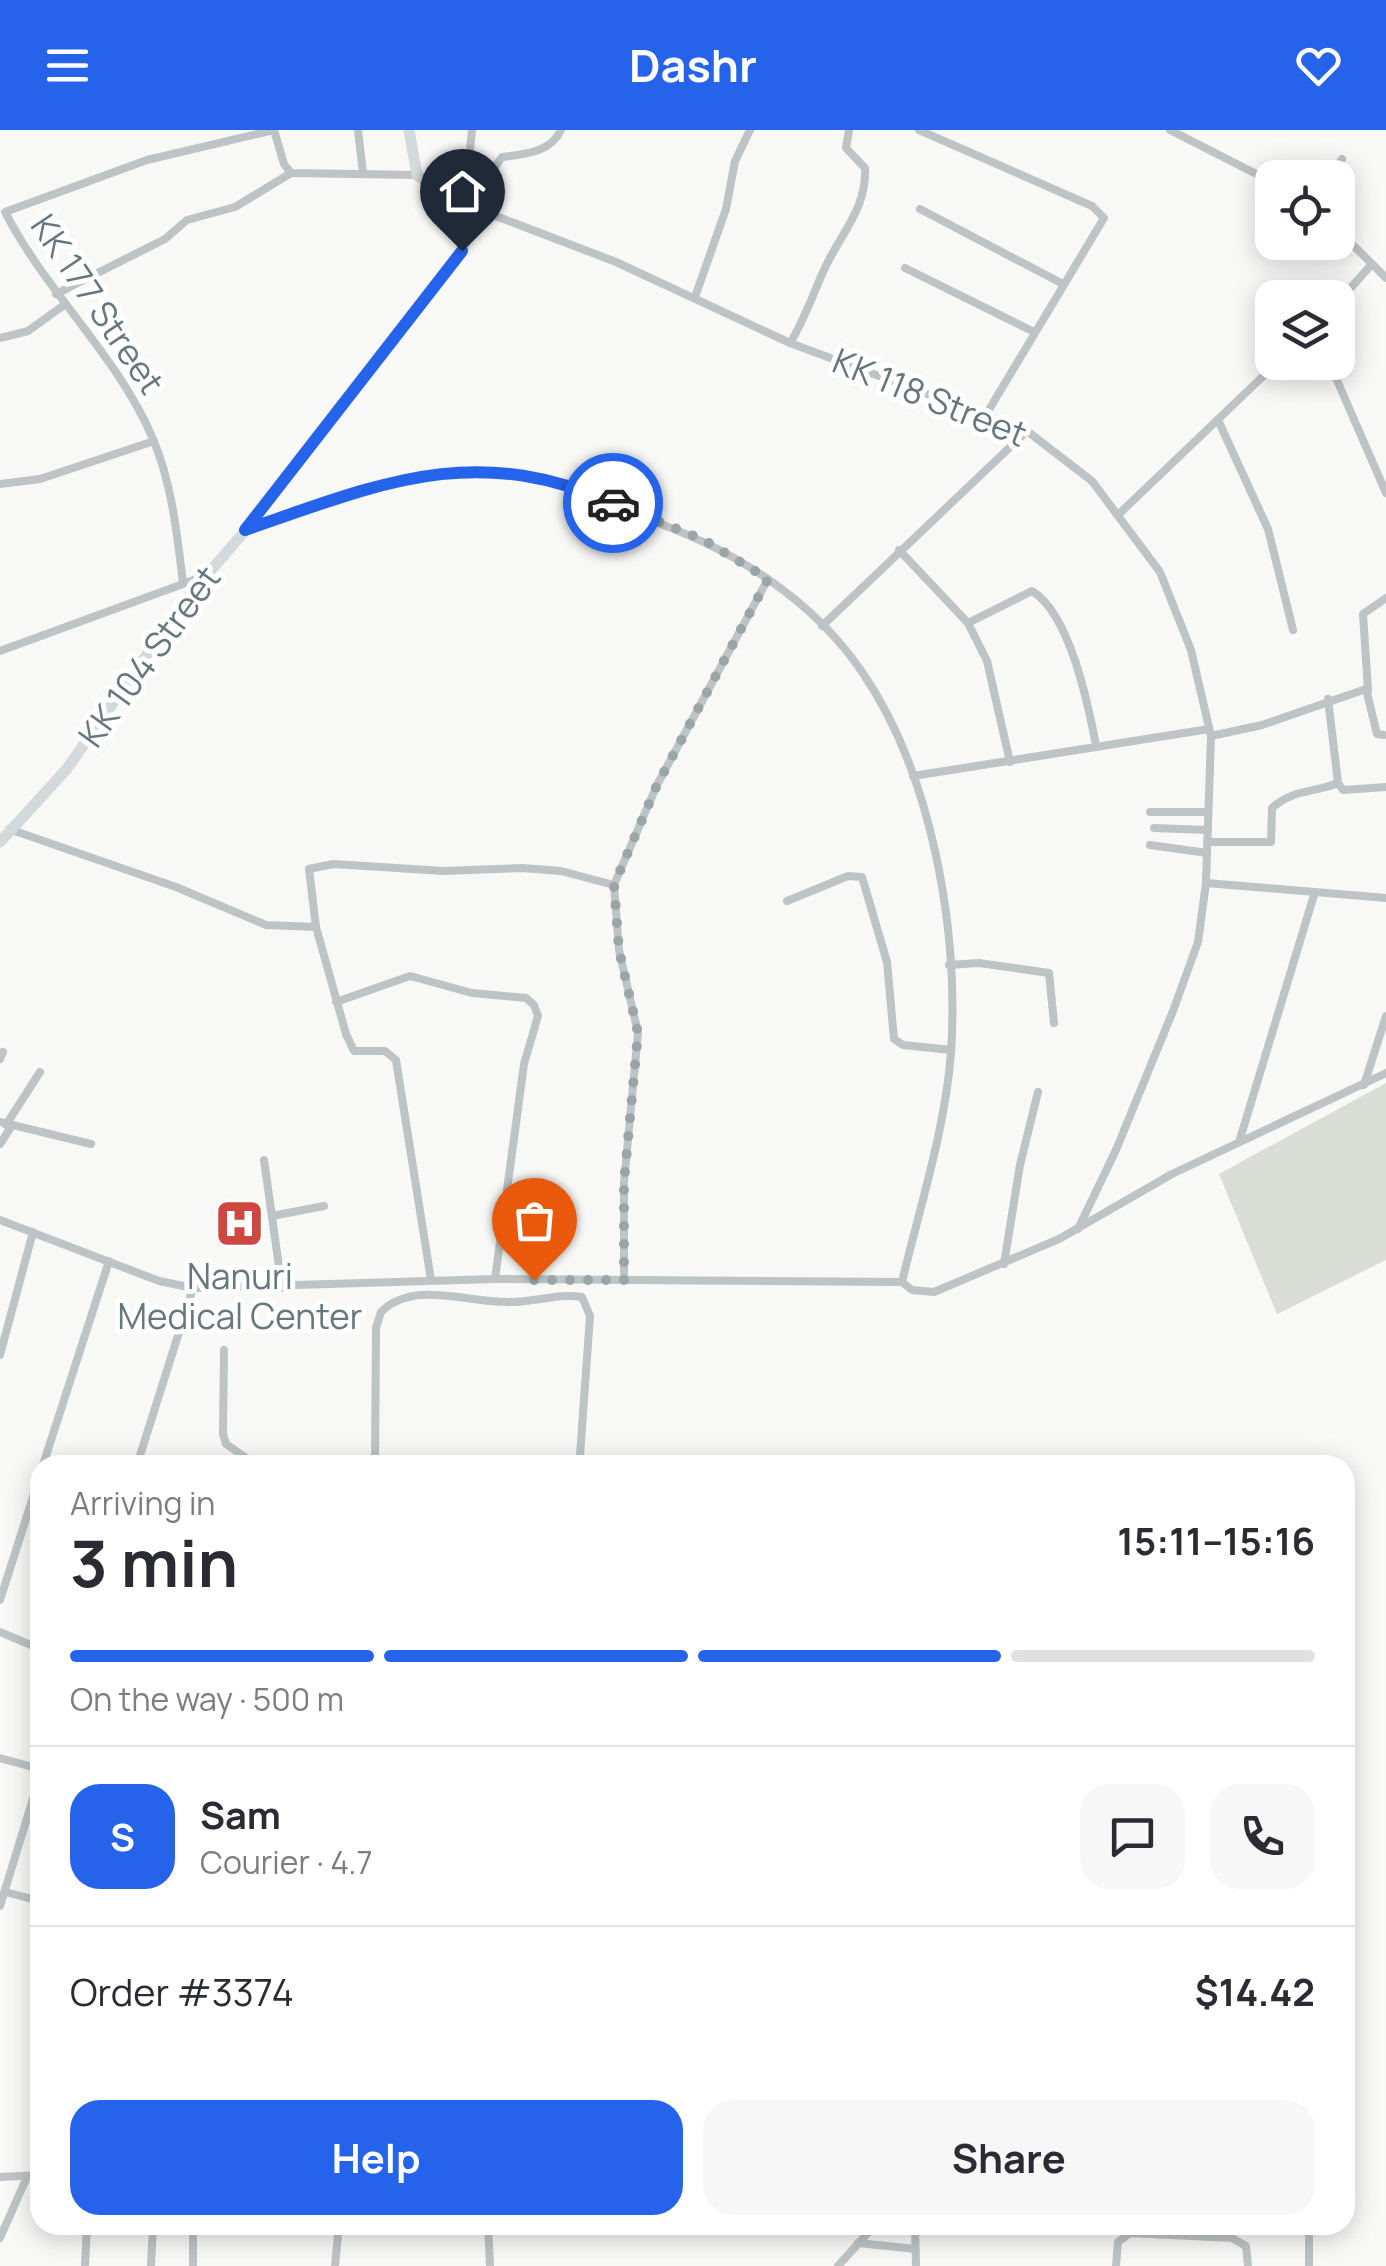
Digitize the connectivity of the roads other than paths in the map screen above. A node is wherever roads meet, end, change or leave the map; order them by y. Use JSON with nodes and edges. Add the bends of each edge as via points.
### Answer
{"nodes":[{"id":1,"x":274,"y":130,"type":"edge"},
{"id":2,"x":358,"y":130,"type":"edge"},
{"id":3,"x":409,"y":130,"type":"edge"},
{"id":4,"x":472,"y":130,"type":"edge"},
{"id":5,"x":560,"y":130,"type":"edge"},
{"id":6,"x":750,"y":130,"type":"edge"},
{"id":7,"x":849,"y":130,"type":"edge"},
{"id":8,"x":919,"y":130,"type":"edge"},
{"id":9,"x":1170,"y":130,"type":"edge"},
{"id":10,"x":292,"y":173,"type":"junction"},
{"id":11,"x":362,"y":173,"type":"junction"},
{"id":12,"x":1255,"y":173,"type":"edge"},
{"id":13,"x":417,"y":175,"type":"junction"},
{"id":14,"x":0,"y":201,"type":"edge"},
{"id":15,"x":920,"y":209,"type":"dead end"},
{"id":16,"x":464,"y":212,"type":"junction"},
{"id":17,"x":2,"y":213,"type":"edge"},
{"id":18,"x":470,"y":227,"type":"junction"},
{"id":19,"x":1355,"y":247,"type":"edge"},
{"id":20,"x":1372,"y":264,"type":"junction"},
{"id":21,"x":905,"y":268,"type":"dead end"},
{"id":22,"x":1386,"y":278,"type":"edge"},
{"id":23,"x":1355,"y":283,"type":"edge"},
{"id":24,"x":1063,"y":284,"type":"junction"},
{"id":25,"x":56,"y":294,"type":"junction"},
{"id":26,"x":695,"y":297,"type":"junction"},
{"id":27,"x":64,"y":305,"type":"junction"},
{"id":28,"x":1034,"y":332,"type":"junction"},
{"id":29,"x":0,"y":338,"type":"edge"},
{"id":30,"x":790,"y":343,"type":"junction"},
{"id":31,"x":1259,"y":380,"type":"edge"},
{"id":32,"x":1337,"y":380,"type":"edge"},
{"id":33,"x":987,"y":413,"type":"junction"},
{"id":34,"x":1218,"y":420,"type":"junction"},
{"id":35,"x":1027,"y":431,"type":"junction"},
{"id":36,"x":154,"y":441,"type":"junction"},
{"id":37,"x":0,"y":482,"type":"edge"},
{"id":38,"x":1386,"y":493,"type":"edge"},
{"id":39,"x":1120,"y":513,"type":"junction"},
{"id":40,"x":245,"y":530,"type":"junction"},
{"id":41,"x":898,"y":550,"type":"junction"},
{"id":42,"x":204,"y":577,"type":"junction"},
{"id":43,"x":768,"y":579,"type":"junction"},
{"id":44,"x":183,"y":582,"type":"junction"},
{"id":45,"x":1386,"y":598,"type":"edge"},
{"id":46,"x":968,"y":623,"type":"junction"},
{"id":47,"x":822,"y":626,"type":"junction"},
{"id":48,"x":1294,"y":630,"type":"dead end"},
{"id":49,"x":0,"y":651,"type":"edge"},
{"id":50,"x":1368,"y":691,"type":"junction"},
{"id":51,"x":1328,"y":699,"type":"junction"},
{"id":52,"x":1210,"y":732,"type":"junction"},
{"id":53,"x":1384,"y":735,"type":"edge"},
{"id":54,"x":1096,"y":745,"type":"junction"},
{"id":55,"x":1010,"y":762,"type":"junction"},
{"id":56,"x":912,"y":776,"type":"junction"},
{"id":57,"x":1338,"y":783,"type":"junction"},
{"id":58,"x":1386,"y":787,"type":"edge"},
{"id":59,"x":1150,"y":812,"type":"dead end"},
{"id":60,"x":1208,"y":812,"type":"junction"},
{"id":61,"x":1154,"y":828,"type":"dead end"},
{"id":62,"x":9,"y":829,"type":"junction"},
{"id":63,"x":1208,"y":830,"type":"junction"},
{"id":64,"x":0,"y":842,"type":"edge"},
{"id":65,"x":1207,"y":842,"type":"junction"},
{"id":66,"x":1150,"y":845,"type":"dead end"},
{"id":67,"x":1207,"y":853,"type":"junction"},
{"id":68,"x":1206,"y":883,"type":"junction"},
{"id":69,"x":614,"y":885,"type":"junction"},
{"id":70,"x":1314,"y":895,"type":"junction"},
{"id":71,"x":1386,"y":898,"type":"edge"},
{"id":72,"x":787,"y":901,"type":"dead end"},
{"id":73,"x":316,"y":927,"type":"junction"},
{"id":74,"x":949,"y":964,"type":"junction"},
{"id":75,"x":336,"y":1002,"type":"junction"},
{"id":76,"x":1386,"y":1016,"type":"edge"},
{"id":77,"x":1054,"y":1023,"type":"dead end"},
{"id":78,"x":951,"y":1050,"type":"junction"},
{"id":79,"x":40,"y":1072,"type":"dead end"},
{"id":80,"x":1386,"y":1073,"type":"edge"},
{"id":81,"x":1364,"y":1085,"type":"junction"},
{"id":82,"x":1038,"y":1092,"type":"dead end"},
{"id":83,"x":6,"y":1125,"type":"edge"},
{"id":84,"x":1240,"y":1140,"type":"junction"},
{"id":85,"x":0,"y":1144,"type":"edge"},
{"id":86,"x":92,"y":1144,"type":"dead end"},
{"id":87,"x":264,"y":1160,"type":"dead end"},
{"id":88,"x":324,"y":1206,"type":"dead end"},
{"id":89,"x":272,"y":1216,"type":"junction"},
{"id":90,"x":0,"y":1220,"type":"edge"},
{"id":91,"x":1078,"y":1228,"type":"junction"},
{"id":92,"x":33,"y":1232,"type":"junction"},
{"id":93,"x":109,"y":1261,"type":"junction"},
{"id":94,"x":1004,"y":1264,"type":"junction"},
{"id":95,"x":494,"y":1279,"type":"junction"},
{"id":96,"x":431,"y":1280,"type":"junction"},
{"id":97,"x":624,"y":1280,"type":"junction"},
{"id":98,"x":902,"y":1282,"type":"junction"},
{"id":99,"x":193,"y":1288,"type":"junction"},
{"id":100,"x":282,"y":1288,"type":"junction"},
{"id":101,"x":224,"y":1350,"type":"dead end"},
{"id":102,"x":0,"y":1355,"type":"edge"},
{"id":103,"x":46,"y":1455,"type":"edge"},
{"id":104,"x":140,"y":1455,"type":"edge"},
{"id":105,"x":242,"y":1455,"type":"edge"},
{"id":106,"x":375,"y":1455,"type":"edge"},
{"id":107,"x":580,"y":1455,"type":"edge"},
{"id":108,"x":30,"y":1507,"type":"edge"},
{"id":109,"x":0,"y":1600,"type":"edge"},
{"id":110,"x":0,"y":1632,"type":"edge"},
{"id":111,"x":30,"y":1646,"type":"edge"},
{"id":112,"x":0,"y":1758,"type":"edge"},
{"id":113,"x":30,"y":1768,"type":"edge"},
{"id":114,"x":30,"y":1806,"type":"edge"},
{"id":115,"x":5,"y":1892,"type":"junction"},
{"id":116,"x":30,"y":1898,"type":"edge"},
{"id":117,"x":0,"y":1906,"type":"edge"},
{"id":118,"x":0,"y":2176,"type":"edge"},
{"id":119,"x":27,"y":2177,"type":"junction"},
{"id":120,"x":30,"y":2177,"type":"edge"},
{"id":121,"x":86,"y":2235,"type":"edge"},
{"id":122,"x":152,"y":2235,"type":"edge"},
{"id":123,"x":193,"y":2235,"type":"edge"},
{"id":124,"x":338,"y":2235,"type":"edge"},
{"id":125,"x":488,"y":2235,"type":"edge"},
{"id":126,"x":866,"y":2235,"type":"edge"},
{"id":127,"x":915,"y":2235,"type":"edge"},
{"id":128,"x":1127,"y":2235,"type":"edge"},
{"id":129,"x":1171,"y":2235,"type":"edge"},
{"id":130,"x":1309,"y":2235,"type":"edge"},
{"id":131,"x":0,"y":2238,"type":"edge"},
{"id":132,"x":858,"y":2244,"type":"junction"},
{"id":133,"x":916,"y":2250,"type":"junction"},
{"id":134,"x":85,"y":2266,"type":"edge"},
{"id":135,"x":151,"y":2266,"type":"edge"},
{"id":136,"x":193,"y":2266,"type":"edge"},
{"id":137,"x":335,"y":2266,"type":"edge"},
{"id":138,"x":490,"y":2266,"type":"edge"},
{"id":139,"x":838,"y":2266,"type":"edge"},
{"id":140,"x":916,"y":2266,"type":"edge"},
{"id":141,"x":1116,"y":2266,"type":"edge"},
{"id":142,"x":1248,"y":2266,"type":"edge"},
{"id":143,"x":1309,"y":2266,"type":"edge"}],
"edges":[{"from":1,"to":10,"type":"street"},
{"from":1,"to":17,"type":"street","name":"KK 177 Street","via":[[147,160]]},
{"from":2,"to":11,"type":"street"},
{"from":3,"to":13,"type":"street"},
{"from":4,"to":16,"type":"street"},
{"from":5,"to":16,"type":"street","via":[[534,152],[502,157]]},
{"from":6,"to":26,"type":"street"},
{"from":7,"to":30,"type":"street","via":[[846,148],[865,168],[865,196]]},
{"from":8,"to":24,"type":"street","via":[[1102,212],[1101,225]]},
{"from":9,"to":12,"type":"street"},
{"from":10,"to":11,"type":"street"},
{"from":10,"to":25,"type":"street","via":[[234,207],[187,220],[165,239]]},
{"from":11,"to":13,"type":"street"},
{"from":13,"to":16,"type":"street"},
{"from":14,"to":17,"type":"street"},
{"from":15,"to":24,"type":"street"},
{"from":16,"to":18,"type":"street"},
{"from":17,"to":25,"type":"street","name":"KK 177 Street"},
{"from":18,"to":26,"type":"street","name":"KK 118 Street","via":[[496,216]]},
{"from":18,"to":40,"type":"street","name":"KK 104 Street","via":[[454,264]]},
{"from":19,"to":20,"type":"street"},
{"from":20,"to":22,"type":"street"},
{"from":20,"to":23,"type":"street"},
{"from":21,"to":28,"type":"street"},
{"from":24,"to":28,"type":"street"},
{"from":25,"to":27,"type":"street","name":"KK 177 Street"},
{"from":26,"to":30,"type":"street","name":"KK 118 Street"},
{"from":27,"to":29,"type":"street","via":[[28,331]]},
{"from":27,"to":36,"type":"street","name":"KK 177 Street"},
{"from":28,"to":33,"type":"street"},
{"from":30,"to":33,"type":"street","name":"KK 118 Street"},
{"from":31,"to":34,"type":"street"},
{"from":32,"to":38,"type":"street"},
{"from":33,"to":35,"type":"street","name":"KK 118 Street"},
{"from":34,"to":39,"type":"street"},
{"from":34,"to":48,"type":"street","via":[[1268,529]]},
{"from":35,"to":39,"type":"street","name":"KK 118 Street"},
{"from":35,"to":41,"type":"street"},
{"from":36,"to":37,"type":"street","via":[[40,478]]},
{"from":36,"to":44,"type":"street","name":"KK 177 Street","via":[[173,507]]},
{"from":39,"to":52,"type":"street","name":"KK 118 Street","via":[[1176,604]]},
{"from":40,"to":42,"type":"street","name":"KK 104 Street"},
{"from":40,"to":43,"type":"street","via":[[394,479],[452,471],[506,474],[598,496],[704,540]]},
{"from":41,"to":46,"type":"street"},
{"from":41,"to":47,"type":"street"},
{"from":42,"to":44,"type":"street"},
{"from":42,"to":62,"type":"street","name":"KK 104 Street","via":[[66,770]]},
{"from":43,"to":47,"type":"street"},
{"from":43,"to":69,"type":"street","via":[[657,785]]},
{"from":44,"to":49,"type":"street"},
{"from":45,"to":50,"type":"street","via":[[1362,614]]},
{"from":46,"to":54,"type":"street","via":[[1022,593],[1043,598],[1074,662]]},
{"from":46,"to":55,"type":"street","via":[[987,660]]},
{"from":47,"to":56,"type":"street","via":[[860,669]]},
{"from":50,"to":51,"type":"street"},
{"from":50,"to":53,"type":"street","via":[[1377,734]]},
{"from":51,"to":52,"type":"street","via":[[1276,720]]},
{"from":51,"to":57,"type":"street"},
{"from":52,"to":54,"type":"street"},
{"from":52,"to":60,"type":"street","name":"KK 118 Street"},
{"from":54,"to":55,"type":"street"},
{"from":55,"to":56,"type":"street"},
{"from":56,"to":74,"type":"street","via":[[942,887]]},
{"from":57,"to":58,"type":"street","via":[[1343,790]]},
{"from":57,"to":65,"type":"street","via":[[1305,788],[1278,802],[1271,842]]},
{"from":59,"to":60,"type":"street"},
{"from":60,"to":63,"type":"street","name":"KK 118 Street"},
{"from":61,"to":63,"type":"street"},
{"from":62,"to":64,"type":"street","name":"KK 104 Street"},
{"from":62,"to":73,"type":"street","via":[[266,926]]},
{"from":63,"to":65,"type":"street","name":"KK 118 Street"},
{"from":65,"to":67,"type":"street","name":"KK 118 Street"},
{"from":66,"to":67,"type":"street"},
{"from":67,"to":68,"type":"street","name":"KK 118 Street"},
{"from":68,"to":70,"type":"street"},
{"from":68,"to":91,"type":"street","name":"KK 118 Street","via":[[1198,942],[1174,1011]]},
{"from":69,"to":73,"type":"street","via":[[541,870],[320,864],[308,876]]},
{"from":69,"to":97,"type":"street","via":[[619,950],[638,1033],[624,1182]]},
{"from":70,"to":71,"type":"street"},
{"from":70,"to":84,"type":"street"},
{"from":72,"to":78,"type":"street","via":[[848,876],[862,877],[887,962],[894,1039]]},
{"from":73,"to":75,"type":"street"},
{"from":74,"to":77,"type":"street","via":[[1049,973]]},
{"from":74,"to":78,"type":"street"},
{"from":75,"to":95,"type":"street","via":[[410,976],[534,1005],[538,1016],[524,1064]]},
{"from":75,"to":96,"type":"street","via":[[354,1050],[391,1052],[396,1060]]},
{"from":76,"to":81,"type":"street"},
{"from":78,"to":98,"type":"street"},
{"from":79,"to":83,"type":"street"},
{"from":80,"to":81,"type":"street"},
{"from":81,"to":84,"type":"street"},
{"from":82,"to":94,"type":"street"},
{"from":83,"to":85,"type":"street"},
{"from":83,"to":86,"type":"street"},
{"from":84,"to":91,"type":"street"},
{"from":87,"to":89,"type":"street"},
{"from":88,"to":89,"type":"street"},
{"from":89,"to":100,"type":"street"},
{"from":90,"to":92,"type":"street"},
{"from":91,"to":94,"type":"street"},
{"from":92,"to":93,"type":"street"},
{"from":92,"to":102,"type":"street"},
{"from":93,"to":99,"type":"street"},
{"from":93,"to":103,"type":"street"},
{"from":94,"to":98,"type":"street","via":[[934,1292]]},
{"from":95,"to":96,"type":"street"},
{"from":95,"to":97,"type":"street"},
{"from":96,"to":100,"type":"street"},
{"from":97,"to":98,"type":"street"},
{"from":99,"to":100,"type":"street"},
{"from":99,"to":104,"type":"street"},
{"from":101,"to":105,"type":"street","via":[[223,1434]]},
{"from":106,"to":107,"type":"street","via":[[381,1312],[408,1297],[439,1296],[510,1303],[582,1297],[590,1316]]},
{"from":108,"to":109,"type":"street"},
{"from":110,"to":111,"type":"street"},
{"from":112,"to":113,"type":"street"},
{"from":114,"to":115,"type":"street"},
{"from":115,"to":116,"type":"street"},
{"from":115,"to":117,"type":"street"},
{"from":118,"to":119,"type":"street"},
{"from":119,"to":120,"type":"street"},
{"from":119,"to":131,"type":"street"},
{"from":121,"to":134,"type":"street"},
{"from":122,"to":135,"type":"street"},
{"from":123,"to":136,"type":"street"},
{"from":124,"to":137,"type":"street"},
{"from":125,"to":138,"type":"street"},
{"from":126,"to":132,"type":"street"},
{"from":127,"to":133,"type":"street"},
{"from":128,"to":141,"type":"street","via":[[1118,2242]]},
{"from":129,"to":142,"type":"street","via":[[1232,2238],[1246,2246]]},
{"from":130,"to":143,"type":"street"},
{"from":132,"to":133,"type":"street"},
{"from":132,"to":139,"type":"street"},
{"from":133,"to":140,"type":"street"}]}
